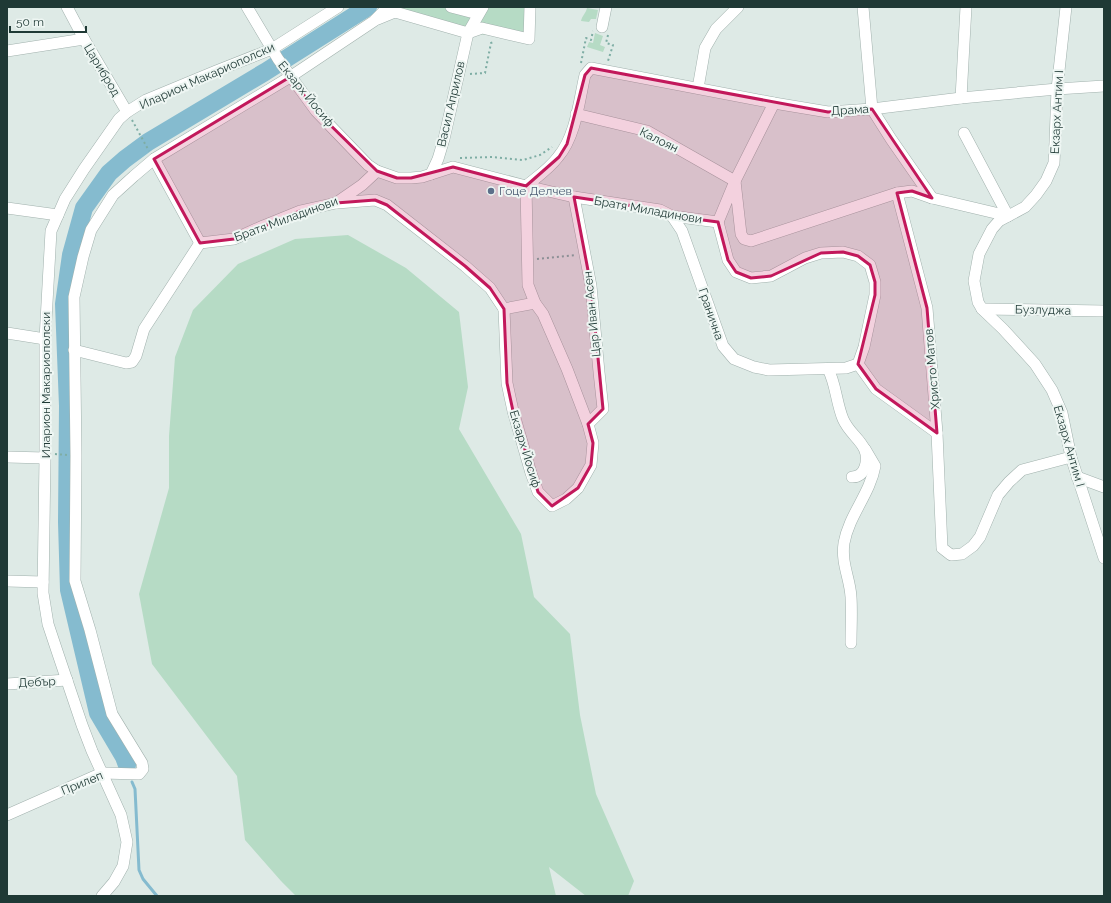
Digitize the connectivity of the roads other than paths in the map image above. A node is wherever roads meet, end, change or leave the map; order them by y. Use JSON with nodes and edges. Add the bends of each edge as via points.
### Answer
{"nodes":[{"id":1,"x":66,"y":7,"type":"edge"},
{"id":2,"x":247,"y":7,"type":"edge"},
{"id":3,"x":338,"y":7,"type":"edge"},
{"id":4,"x":388,"y":7,"type":"edge"},
{"id":5,"x":394,"y":7,"type":"edge"},
{"id":6,"x":451,"y":7,"type":"edge"},
{"id":7,"x":530,"y":7,"type":"edge"},
{"id":8,"x":606,"y":7,"type":"edge"},
{"id":9,"x":738,"y":7,"type":"edge"},
{"id":10,"x":863,"y":7,"type":"edge"},
{"id":11,"x":966,"y":7,"type":"edge"},
{"id":12,"x":1066,"y":7,"type":"edge"},
{"id":13,"x":481,"y":11,"type":"edge"},
{"id":14,"x":374,"y":21,"type":"junction"},
{"id":15,"x":602,"y":27,"type":"road end"},
{"id":16,"x":468,"y":33,"type":"junction"},
{"id":17,"x":84,"y":39,"type":"junction"},
{"id":18,"x":272,"y":49,"type":"junction"},
{"id":19,"x":7,"y":51,"type":"edge"},
{"id":20,"x":290,"y":77,"type":"junction"},
{"id":21,"x":1104,"y":86,"type":"edge"},
{"id":22,"x":698,"y":88,"type":"junction"},
{"id":23,"x":1057,"y":89,"type":"junction"},
{"id":24,"x":961,"y":98,"type":"junction"},
{"id":25,"x":774,"y":102,"type":"junction"},
{"id":26,"x":872,"y":109,"type":"junction"},
{"id":27,"x":127,"y":112,"type":"junction"},
{"id":28,"x":576,"y":114,"type":"junction"},
{"id":29,"x":964,"y":133,"type":"dead end"},
{"id":30,"x":153,"y":157,"type":"junction"},
{"id":31,"x":377,"y":171,"type":"junction"},
{"id":32,"x":431,"y":174,"type":"junction"},
{"id":33,"x":735,"y":181,"type":"junction"},
{"id":34,"x":526,"y":186,"type":"junction"},
{"id":35,"x":897,"y":193,"type":"junction"},
{"id":36,"x":574,"y":197,"type":"junction"},
{"id":37,"x":932,"y":198,"type":"junction"},
{"id":38,"x":336,"y":203,"type":"junction"},
{"id":39,"x":7,"y":208,"type":"edge"},
{"id":40,"x":58,"y":215,"type":"junction"},
{"id":41,"x":672,"y":216,"type":"junction"},
{"id":42,"x":1008,"y":216,"type":"junction"},
{"id":43,"x":718,"y":222,"type":"junction"},
{"id":44,"x":200,"y":243,"type":"junction"},
{"id":45,"x":535,"y":303,"type":"junction"},
{"id":46,"x":504,"y":309,"type":"junction"},
{"id":47,"x":982,"y":309,"type":"junction"},
{"id":48,"x":1104,"y":311,"type":"edge"},
{"id":49,"x":7,"y":333,"type":"edge"},
{"id":50,"x":45,"y":339,"type":"junction"},
{"id":51,"x":74,"y":350,"type":"junction"},
{"id":52,"x":858,"y":364,"type":"junction"},
{"id":53,"x":828,"y":368,"type":"junction"},
{"id":54,"x":588,"y":424,"type":"junction"},
{"id":55,"x":937,"y":433,"type":"junction"},
{"id":56,"x":865,"y":449,"type":"junction"},
{"id":57,"x":49,"y":456,"type":"junction"},
{"id":58,"x":1071,"y":457,"type":"junction"},
{"id":59,"x":7,"y":458,"type":"edge"},
{"id":60,"x":1077,"y":477,"type":"junction"},
{"id":61,"x":852,"y":478,"type":"dead end"},
{"id":62,"x":1104,"y":487,"type":"edge"},
{"id":63,"x":1104,"y":558,"type":"edge"},
{"id":64,"x":7,"y":581,"type":"edge"},
{"id":65,"x":44,"y":582,"type":"junction"},
{"id":66,"x":851,"y":643,"type":"dead end"},
{"id":67,"x":67,"y":680,"type":"junction"},
{"id":68,"x":7,"y":684,"type":"edge"},
{"id":69,"x":102,"y":773,"type":"junction"},
{"id":70,"x":7,"y":815,"type":"edge"},
{"id":71,"x":102,"y":896,"type":"edge"}],
"edges":[{"from":1,"to":17,"type":"street","name":"Цариброд"},
{"from":2,"to":18,"type":"street","name":"Екзарх Йосиф"},
{"from":3,"to":18,"type":"street","name":"Иларион Макариополски"},
{"from":4,"to":14,"type":"street"},
{"from":5,"to":14,"type":"street"},
{"from":6,"to":13,"type":"street"},
{"from":7,"to":16,"type":"street","via":[[529,38],[482,28]]},
{"from":8,"to":15,"type":"street"},
{"from":9,"to":22,"type":"street","via":[[716,29],[705,48]]},
{"from":10,"to":26,"type":"street"},
{"from":11,"to":24,"type":"street"},
{"from":12,"to":23,"type":"street","name":"Екзарх Антим I"},
{"from":13,"to":16,"type":"street","name":"Васил Априлов"},
{"from":14,"to":16,"type":"street","via":[[395,12]]},
{"from":14,"to":20,"type":"street"},
{"from":16,"to":32,"type":"street","name":"Васил Априлов","via":[[444,139]]},
{"from":17,"to":19,"type":"street"},
{"from":17,"to":27,"type":"street","name":"Цариброд"},
{"from":18,"to":20,"type":"street","name":"Екзарх Йосиф"},
{"from":18,"to":27,"type":"street","name":"Иларион Макариополски","via":[[146,100]]},
{"from":20,"to":30,"type":"street"},
{"from":20,"to":31,"type":"street","name":"Екзарх Йосиф","via":[[316,111],[368,165]]},
{"from":21,"to":23,"type":"street","name":"Драма"},
{"from":22,"to":25,"type":"street","name":"Драма"},
{"from":22,"to":28,"type":"street","name":"Драма","via":[[591,68],[585,75]]},
{"from":23,"to":24,"type":"street","name":"Драма"},
{"from":23,"to":42,"type":"street","name":"Екзарх Антим I","via":[[1054,163],[1046,181],[1026,207]]},
{"from":24,"to":26,"type":"street","name":"Драма"},
{"from":25,"to":26,"type":"street","name":"Драма","via":[[828,112]]},
{"from":25,"to":33,"type":"street"},
{"from":26,"to":37,"type":"street"},
{"from":27,"to":40,"type":"street","name":"Иларион Макариополски","via":[[119,119],[84,169]]},
{"from":28,"to":33,"type":"street","name":"Калоян","via":[[647,132]]},
{"from":28,"to":34,"type":"street","via":[[567,144],[559,157]]},
{"from":29,"to":42,"type":"street"},
{"from":30,"to":44,"type":"street"},
{"from":30,"to":51,"type":"street","via":[[112,195],[91,230],[74,297]]},
{"from":31,"to":32,"type":"street","name":"Братя Миладинови","via":[[397,178],[416,178]]},
{"from":31,"to":38,"type":"street","name":"Братя Миладинови"},
{"from":32,"to":34,"type":"street","name":"Братя Миладинови","via":[[452,167]]},
{"from":33,"to":35,"type":"street","via":[[741,234],[744,239],[751,241]]},
{"from":33,"to":43,"type":"street","name":"Братя Миладинови"},
{"from":34,"to":36,"type":"street","name":"Братя Миладинови"},
{"from":34,"to":45,"type":"street","via":[[528,285]]},
{"from":35,"to":37,"type":"street","via":[[912,191]]},
{"from":35,"to":55,"type":"street","name":"Христо Матов","via":[[927,308]]},
{"from":36,"to":41,"type":"street","name":"Братя Миладинови","via":[[660,210]]},
{"from":36,"to":54,"type":"street","name":"Цар Иван Асен","via":[[591,286],[603,409]]},
{"from":37,"to":42,"type":"street"},
{"from":38,"to":44,"type":"street","name":"Братя Миладинови","via":[[300,211],[234,239]]},
{"from":38,"to":46,"type":"street","via":[[375,200],[386,204],[490,288]]},
{"from":39,"to":40,"type":"street"},
{"from":40,"to":50,"type":"street","name":"Иларион Макариополски","via":[[51,231]]},
{"from":41,"to":43,"type":"street","name":"Братя Миладинови"},
{"from":41,"to":53,"type":"street","name":"Гранична","via":[[682,231],[723,346],[734,359],[769,370]]},
{"from":42,"to":47,"type":"street","name":"Екзарх Антим I","via":[[992,229],[979,254],[974,280]]},
{"from":43,"to":52,"type":"street","via":[[728,260],[736,272],[751,278],[771,276],[805,258],[821,253],[843,252],[858,256],[870,265],[875,282],[875,295]]},
{"from":44,"to":51,"type":"street","via":[[144,329],[132,362],[126,363]]},
{"from":45,"to":46,"type":"street"},
{"from":45,"to":54,"type":"street","via":[[543,314],[568,369]]},
{"from":46,"to":54,"type":"street","name":"Екзарх Йосиф","via":[[507,383],[513,411],[530,473],[538,492],[552,506],[566,499],[578,488],[591,465],[593,443]]},
{"from":47,"to":48,"type":"street","name":"Бузлуджа"},
{"from":47,"to":58,"type":"street","name":"Екзарх Антим I","via":[[1035,364],[1048,384],[1062,413]]},
{"from":49,"to":50,"type":"street"},
{"from":50,"to":57,"type":"street","name":"Иларион Макариополски"},
{"from":51,"to":69,"type":"street","name":"Прилеп","via":[[75,581],[112,714],[142,763],[143,769],[139,774]]},
{"from":52,"to":53,"type":"street","name":"Гранична","via":[[846,368]]},
{"from":52,"to":55,"type":"street","via":[[876,389]]},
{"from":53,"to":56,"type":"street","via":[[843,418]]},
{"from":55,"to":58,"type":"street","name":"Христо Матов","via":[[942,548],[951,555],[962,554],[973,546],[980,537],[998,494],[1022,470]]},
{"from":56,"to":61,"type":"street","via":[[867,460],[864,471]]},
{"from":56,"to":66,"type":"street","via":[[875,466],[874,476],[848,529],[844,544],[843,561],[851,597]]},
{"from":57,"to":59,"type":"street"},
{"from":57,"to":65,"type":"street","name":"Иларион Макариополски"},
{"from":58,"to":60,"type":"street","name":"Екзарх Антим I"},
{"from":60,"to":62,"type":"street"},
{"from":60,"to":63,"type":"street","name":"Екзарх Антим I"},
{"from":64,"to":65,"type":"street"},
{"from":65,"to":67,"type":"street","name":"Иларион Макариополски","via":[[43,593],[48,624]]},
{"from":67,"to":68,"type":"street","name":"Дебър"},
{"from":67,"to":69,"type":"street","name":"Иларион Макариополски"},
{"from":69,"to":70,"type":"street","name":"Прилеп"},
{"from":69,"to":71,"type":"street","name":"Иларион Макариополски","via":[[121,815],[126,842],[123,866]]}]}
